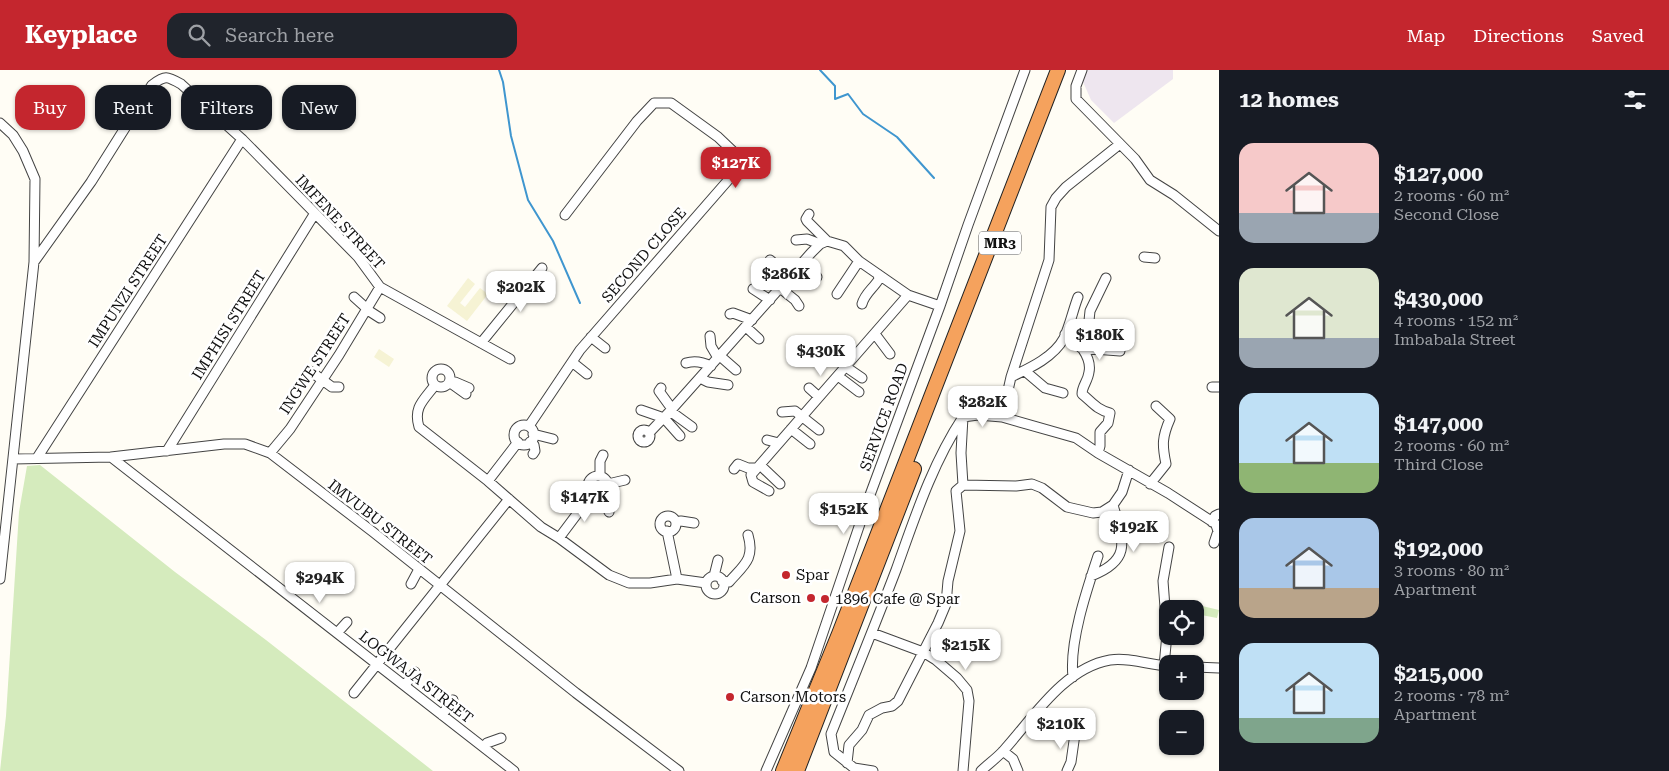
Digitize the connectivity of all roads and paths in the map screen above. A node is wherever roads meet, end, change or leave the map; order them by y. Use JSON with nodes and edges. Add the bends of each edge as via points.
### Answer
{"nodes":[{"id":1,"x":1025,"y":70,"type":"edge"},
{"id":2,"x":1058,"y":70,"type":"edge"},
{"id":3,"x":1068,"y":70,"type":"edge"},
{"id":4,"x":1082,"y":70,"type":"edge"},
{"id":5,"x":0,"y":123,"type":"edge"},
{"id":6,"x":242,"y":139,"type":"junction"},
{"id":7,"x":1120,"y":144,"type":"junction"},
{"id":8,"x":315,"y":213,"type":"junction"},
{"id":9,"x":809,"y":214,"type":"dead end"},
{"id":10,"x":565,"y":215,"type":"dead end"},
{"id":11,"x":1219,"y":231,"type":"edge"},
{"id":12,"x":796,"y":240,"type":"dead end"},
{"id":13,"x":823,"y":242,"type":"junction"},
{"id":14,"x":1144,"y":257,"type":"dead end"},
{"id":15,"x":1155,"y":258,"type":"dead end"},
{"id":16,"x":770,"y":260,"type":"dead end"},
{"id":17,"x":804,"y":261,"type":"junction"},
{"id":18,"x":859,"y":261,"type":"junction"},
{"id":19,"x":34,"y":262,"type":"junction"},
{"id":20,"x":542,"y":268,"type":"dead end"},
{"id":21,"x":878,"y":274,"type":"junction"},
{"id":22,"x":790,"y":277,"type":"junction"},
{"id":23,"x":817,"y":277,"type":"dead end"},
{"id":24,"x":1106,"y":278,"type":"dead end"},
{"id":25,"x":380,"y":287,"type":"junction"},
{"id":26,"x":780,"y":288,"type":"junction"},
{"id":27,"x":753,"y":289,"type":"dead end"},
{"id":28,"x":837,"y":294,"type":"dead end"},
{"id":29,"x":908,"y":295,"type":"junction"},
{"id":30,"x":354,"y":297,"type":"dead end"},
{"id":31,"x":1078,"y":297,"type":"dead end"},
{"id":32,"x":770,"y":300,"type":"junction"},
{"id":33,"x":862,"y":304,"type":"dead end"},
{"id":34,"x":799,"y":306,"type":"dead end"},
{"id":35,"x":940,"y":306,"type":"junction"},
{"id":36,"x":367,"y":308,"type":"junction"},
{"id":37,"x":730,"y":314,"type":"dead end"},
{"id":38,"x":380,"y":318,"type":"dead end"},
{"id":39,"x":749,"y":323,"type":"junction"},
{"id":40,"x":875,"y":334,"type":"junction"},
{"id":41,"x":1068,"y":335,"type":"junction"},
{"id":42,"x":710,"y":336,"type":"dead end"},
{"id":43,"x":591,"y":337,"type":"junction"},
{"id":44,"x":759,"y":339,"type":"dead end"},
{"id":45,"x":481,"y":343,"type":"junction"},
{"id":46,"x":605,"y":348,"type":"dead end"},
{"id":47,"x":1081,"y":348,"type":"junction"},
{"id":48,"x":1120,"y":350,"type":"dead end"},
{"id":49,"x":890,"y":354,"type":"dead end"},
{"id":50,"x":719,"y":357,"type":"junction"},
{"id":51,"x":510,"y":359,"type":"dead end"},
{"id":52,"x":572,"y":362,"type":"junction"},
{"id":53,"x":686,"y":363,"type":"dead end"},
{"id":54,"x":711,"y":366,"type":"junction"},
{"id":55,"x":846,"y":367,"type":"junction"},
{"id":56,"x":736,"y":370,"type":"dead end"},
{"id":57,"x":1025,"y":370,"type":"junction"},
{"id":58,"x":310,"y":371,"type":"dead end"},
{"id":59,"x":587,"y":374,"type":"dead end"},
{"id":60,"x":838,"y":376,"type":"junction"},
{"id":61,"x":1011,"y":377,"type":"junction"},
{"id":62,"x":700,"y":378,"type":"junction"},
{"id":63,"x":862,"y":378,"type":"dead end"},
{"id":64,"x":322,"y":379,"type":"junction"},
{"id":65,"x":449,"y":382,"type":"junction"},
{"id":66,"x":728,"y":384,"type":"dead end"},
{"id":67,"x":435,"y":385,"type":"junction"},
{"id":68,"x":339,"y":387,"type":"dead end"},
{"id":69,"x":661,"y":388,"type":"dead end"},
{"id":70,"x":809,"y":388,"type":"dead end"},
{"id":71,"x":467,"y":391,"type":"dead end"},
{"id":72,"x":859,"y":392,"type":"dead end"},
{"id":73,"x":1063,"y":393,"type":"dead end"},
{"id":74,"x":819,"y":397,"type":"junction"},
{"id":75,"x":1156,"y":406,"type":"dead end"},
{"id":76,"x":641,"y":410,"type":"dead end"},
{"id":77,"x":782,"y":412,"type":"dead end"},
{"id":78,"x":669,"y":413,"type":"junction"},
{"id":79,"x":802,"y":416,"type":"junction"},
{"id":80,"x":963,"y":417,"type":"junction"},
{"id":81,"x":1002,"y":417,"type":"junction"},
{"id":82,"x":692,"y":427,"type":"dead end"},
{"id":83,"x":791,"y":429,"type":"junction"},
{"id":84,"x":819,"y":430,"type":"dead end"},
{"id":85,"x":649,"y":433,"type":"dead end"},
{"id":86,"x":531,"y":434,"type":"junction"},
{"id":87,"x":680,"y":436,"type":"dead end"},
{"id":88,"x":553,"y":439,"type":"dead end"},
{"id":89,"x":768,"y":440,"type":"dead end"},
{"id":90,"x":518,"y":442,"type":"junction"},
{"id":91,"x":779,"y":443,"type":"junction"},
{"id":92,"x":810,"y":444,"type":"dead end"},
{"id":93,"x":167,"y":451,"type":"junction"},
{"id":94,"x":270,"y":453,"type":"junction"},
{"id":95,"x":533,"y":454,"type":"dead end"},
{"id":96,"x":1098,"y":454,"type":"junction"},
{"id":97,"x":604,"y":455,"type":"dead end"},
{"id":98,"x":111,"y":457,"type":"junction"},
{"id":99,"x":37,"y":458,"type":"junction"},
{"id":100,"x":14,"y":459,"type":"junction"},
{"id":101,"x":734,"y":469,"type":"dead end"},
{"id":102,"x":756,"y":470,"type":"junction"},
{"id":103,"x":1129,"y":470,"type":"junction"},
{"id":104,"x":600,"y":476,"type":"junction"},
{"id":105,"x":625,"y":480,"type":"dead end"},
{"id":106,"x":488,"y":481,"type":"junction"},
{"id":107,"x":608,"y":484,"type":"junction"},
{"id":108,"x":780,"y":484,"type":"dead end"},
{"id":109,"x":1150,"y":484,"type":"junction"},
{"id":110,"x":963,"y":485,"type":"junction"},
{"id":111,"x":574,"y":487,"type":"dead end"},
{"id":112,"x":769,"y":491,"type":"dead end"},
{"id":113,"x":592,"y":494,"type":"junction"},
{"id":114,"x":603,"y":495,"type":"junction"},
{"id":115,"x":509,"y":499,"type":"junction"},
{"id":116,"x":1113,"y":505,"type":"junction"},
{"id":117,"x":583,"y":506,"type":"junction"},
{"id":118,"x":609,"y":512,"type":"dead end"},
{"id":119,"x":1219,"y":514,"type":"edge"},
{"id":120,"x":676,"y":522,"type":"junction"},
{"id":121,"x":694,"y":524,"type":"dead end"},
{"id":122,"x":1216,"y":524,"type":"edge"},
{"id":123,"x":667,"y":531,"type":"junction"},
{"id":124,"x":748,"y":535,"type":"dead end"},
{"id":125,"x":559,"y":538,"type":"junction"},
{"id":126,"x":1214,"y":543,"type":"dead end"},
{"id":127,"x":1169,"y":547,"type":"dead end"},
{"id":128,"x":1,"y":555,"type":"edge"},
{"id":129,"x":1098,"y":556,"type":"dead end"},
{"id":130,"x":718,"y":560,"type":"dead end"},
{"id":131,"x":419,"y":569,"type":"junction"},
{"id":132,"x":1091,"y":576,"type":"junction"},
{"id":133,"x":718,"y":578,"type":"junction"},
{"id":134,"x":0,"y":579,"type":"edge"},
{"id":135,"x":677,"y":579,"type":"junction"},
{"id":136,"x":706,"y":583,"type":"junction"},
{"id":137,"x":412,"y":584,"type":"dead end"},
{"id":138,"x":440,"y":586,"type":"junction"},
{"id":139,"x":347,"y":622,"type":"dead end"},
{"id":140,"x":338,"y":633,"type":"junction"},
{"id":141,"x":872,"y":633,"type":"junction"},
{"id":142,"x":923,"y":652,"type":"junction"},
{"id":143,"x":1166,"y":655,"type":"edge"},
{"id":144,"x":378,"y":664,"type":"junction"},
{"id":145,"x":1159,"y":665,"type":"edge"},
{"id":146,"x":1204,"y":667,"type":"edge"},
{"id":147,"x":1219,"y":667,"type":"edge"},
{"id":148,"x":415,"y":672,"type":"dead end"},
{"id":149,"x":1073,"y":677,"type":"junction"},
{"id":150,"x":405,"y":685,"type":"junction"},
{"id":151,"x":354,"y":693,"type":"dead end"},
{"id":152,"x":453,"y":700,"type":"dead end"},
{"id":153,"x":442,"y":715,"type":"junction"},
{"id":154,"x":1076,"y":734,"type":"dead end"},
{"id":155,"x":501,"y":738,"type":"dead end"},
{"id":156,"x":484,"y":748,"type":"junction"},
{"id":157,"x":1003,"y":751,"type":"junction"},
{"id":158,"x":852,"y":767,"type":"edge"},
{"id":159,"x":514,"y":771,"type":"edge"},
{"id":160,"x":679,"y":771,"type":"edge"},
{"id":161,"x":766,"y":771,"type":"edge"},
{"id":162,"x":783,"y":771,"type":"edge"},
{"id":163,"x":797,"y":771,"type":"edge"},
{"id":164,"x":874,"y":771,"type":"edge"},
{"id":165,"x":963,"y":771,"type":"edge"},
{"id":166,"x":981,"y":771,"type":"edge"},
{"id":167,"x":1018,"y":771,"type":"edge"},
{"id":168,"x":1067,"y":771,"type":"edge"}],
"edges":[{"from":1,"to":35,"type":"street","name":"SERVICE ROAD"},
{"from":2,"to":162,"type":"highway","number":"MR3"},
{"from":3,"to":163,"type":"highway","number":"MR3"},
{"from":4,"to":7,"type":"street","via":[[1076,86],[1076,99]]},
{"from":5,"to":19,"type":"street","via":[[23,151],[35,179]]},
{"from":6,"to":8,"type":"street","name":"IMFENE STREET"},
{"from":6,"to":19,"type":"street","name":"IMFENE STREET","via":[[181,84],[162,77],[152,85],[91,182]]},
{"from":6,"to":99,"type":"street","name":"IMPUNZI STREET"},
{"from":7,"to":11,"type":"street","via":[[1150,180]]},
{"from":7,"to":61,"type":"street","via":[[1066,187],[1051,207],[1049,260]]},
{"from":8,"to":25,"type":"street","name":"IMFENE STREET","via":[[358,257]]},
{"from":8,"to":93,"type":"street","name":"IMPHISI STREET"},
{"from":9,"to":13,"type":"street","via":[[807,222]]},
{"from":10,"to":43,"type":"street","name":"SECOND CLOSE","via":[[637,121],[654,104],[671,103],[718,137],[739,157],[737,170]]},
{"from":12,"to":13,"type":"street"},
{"from":13,"to":17,"type":"street"},
{"from":13,"to":18,"type":"street","via":[[844,246]]},
{"from":14,"to":15,"type":"street"},
{"from":16,"to":22,"type":"street"},
{"from":17,"to":22,"type":"street"},
{"from":17,"to":23,"type":"street"},
{"from":18,"to":21,"type":"street"},
{"from":18,"to":28,"type":"street"},
{"from":19,"to":100,"type":"street"},
{"from":20,"to":45,"type":"street"},
{"from":21,"to":29,"type":"street"},
{"from":21,"to":33,"type":"street","via":[[876,285],[869,289]]},
{"from":22,"to":26,"type":"street"},
{"from":24,"to":41,"type":"street","via":[[1090,312],[1092,330]]},
{"from":25,"to":36,"type":"street","name":"INGWE STREET"},
{"from":25,"to":45,"type":"street","name":"IMFENE STREET"},
{"from":26,"to":32,"type":"street"},
{"from":26,"to":34,"type":"street"},
{"from":27,"to":32,"type":"street"},
{"from":29,"to":35,"type":"street"},
{"from":29,"to":40,"type":"street"},
{"from":30,"to":36,"type":"street"},
{"from":31,"to":41,"type":"street"},
{"from":32,"to":39,"type":"street"},
{"from":35,"to":161,"type":"street","name":"SERVICE ROAD","via":[[811,668]]},
{"from":36,"to":38,"type":"street"},
{"from":36,"to":64,"type":"street","name":"INGWE STREET"},
{"from":37,"to":39,"type":"street"},
{"from":39,"to":44,"type":"street"},
{"from":39,"to":50,"type":"street"},
{"from":40,"to":49,"type":"street"},
{"from":40,"to":55,"type":"street"},
{"from":41,"to":47,"type":"street"},
{"from":41,"to":57,"type":"street","via":[[1052,353]]},
{"from":42,"to":50,"type":"street","via":[[711,346]]},
{"from":43,"to":46,"type":"street"},
{"from":43,"to":52,"type":"street","name":"SECOND CLOSE"},
{"from":45,"to":51,"type":"street","name":"IMFENE STREET"},
{"from":47,"to":48,"type":"street"},
{"from":47,"to":96,"type":"street","via":[[1090,370],[1082,394],[1095,407],[1110,413],[1108,423],[1100,432]]},
{"from":50,"to":54,"type":"street"},
{"from":50,"to":56,"type":"street"},
{"from":52,"to":59,"type":"street"},
{"from":52,"to":86,"type":"street","name":"SECOND CLOSE"},
{"from":53,"to":54,"type":"street","via":[[704,362]]},
{"from":54,"to":62,"type":"street"},
{"from":55,"to":60,"type":"street"},
{"from":55,"to":63,"type":"street"},
{"from":57,"to":61,"type":"street"},
{"from":57,"to":73,"type":"street","via":[[1045,388]]},
{"from":58,"to":64,"type":"street"},
{"from":60,"to":72,"type":"street"},
{"from":60,"to":74,"type":"street"},
{"from":61,"to":81,"type":"street"},
{"from":62,"to":66,"type":"street"},
{"from":62,"to":78,"type":"street"},
{"from":64,"to":68,"type":"street","via":[[332,387]]},
{"from":64,"to":94,"type":"street","name":"INGWE STREET","via":[[290,429]]},
{"from":65,"to":67,"type":"street","via":[[440,387]]},
{"from":65,"to":67,"type":"street","via":[[448,372],[438,370],[432,376]]},
{"from":65,"to":71,"type":"street"},
{"from":67,"to":106,"type":"street","via":[[418,407],[415,416],[419,427]]},
{"from":69,"to":78,"type":"street","via":[[659,391]]},
{"from":70,"to":74,"type":"street"},
{"from":74,"to":79,"type":"street"},
{"from":75,"to":109,"type":"street","via":[[1174,417],[1163,433],[1166,464]]},
{"from":76,"to":78,"type":"street"},
{"from":77,"to":79,"type":"street","via":[[795,411]]},
{"from":78,"to":82,"type":"street"},
{"from":78,"to":85,"type":"street"},
{"from":78,"to":87,"type":"street"},
{"from":79,"to":83,"type":"street"},
{"from":79,"to":84,"type":"street"},
{"from":80,"to":81,"type":"street"},
{"from":80,"to":110,"type":"street"},
{"from":80,"to":141,"type":"street","via":[[949,438],[916,511]]},
{"from":81,"to":96,"type":"street","via":[[1076,438]]},
{"from":83,"to":91,"type":"street"},
{"from":83,"to":92,"type":"street"},
{"from":86,"to":88,"type":"street"},
{"from":86,"to":90,"type":"street","via":[[523,444]]},
{"from":86,"to":90,"type":"street","via":[[523,425],[516,429],[514,438]]},
{"from":86,"to":95,"type":"street"},
{"from":89,"to":91,"type":"street"},
{"from":90,"to":106,"type":"street"},
{"from":91,"to":102,"type":"street"},
{"from":93,"to":94,"type":"street","name":"IMVUBU STREET","via":[[245,444]]},
{"from":93,"to":98,"type":"street","name":"IMVUBU STREET"},
{"from":94,"to":131,"type":"street","name":"IMVUBU STREET"},
{"from":96,"to":103,"type":"street"},
{"from":97,"to":104,"type":"street","via":[[600,461]]},
{"from":98,"to":99,"type":"street","name":"IMVUBU STREET"},
{"from":98,"to":140,"type":"street","name":"LOGWAJA STREET"},
{"from":99,"to":100,"type":"street","name":"IMVUBU STREET"},
{"from":100,"to":128,"type":"street"},
{"from":101,"to":102,"type":"street","via":[[738,464]]},
{"from":102,"to":108,"type":"street"},
{"from":102,"to":112,"type":"street","via":[[753,482]]},
{"from":103,"to":109,"type":"street"},
{"from":103,"to":116,"type":"street","via":[[1122,492]]},
{"from":104,"to":107,"type":"street"},
{"from":104,"to":113,"type":"street","via":[[589,482]]},
{"from":105,"to":107,"type":"street"},
{"from":106,"to":115,"type":"street"},
{"from":107,"to":114,"type":"street"},
{"from":109,"to":122,"type":"street"},
{"from":110,"to":116,"type":"street","via":[[1032,484],[1067,507],[1093,513]]},
{"from":110,"to":142,"type":"street","via":[[956,491],[960,531],[946,604]]},
{"from":111,"to":117,"type":"street"},
{"from":113,"to":114,"type":"street"},
{"from":113,"to":117,"type":"street"},
{"from":114,"to":118,"type":"street"},
{"from":115,"to":125,"type":"street"},
{"from":115,"to":138,"type":"street"},
{"from":116,"to":132,"type":"street","via":[[1123,548],[1110,567]]},
{"from":117,"to":125,"type":"street"},
{"from":119,"to":122,"type":"street","via":[[1215,516]]},
{"from":120,"to":121,"type":"street"},
{"from":120,"to":123,"type":"street","via":[[674,528]]},
{"from":120,"to":123,"type":"street","via":[[669,516],[662,518],[660,525]]},
{"from":122,"to":126,"type":"street","via":[[1218,531]]},
{"from":123,"to":135,"type":"street"},
{"from":124,"to":133,"type":"street","via":[[752,546],[749,559],[729,582]]},
{"from":125,"to":135,"type":"street","via":[[609,575],[628,583]]},
{"from":127,"to":143,"type":"street","via":[[1163,582]]},
{"from":128,"to":134,"type":"street"},
{"from":129,"to":132,"type":"street"},
{"from":130,"to":133,"type":"street"},
{"from":131,"to":137,"type":"street"},
{"from":131,"to":138,"type":"street","name":"IMVUBU STREET"},
{"from":132,"to":149,"type":"street","via":[[1075,640],[1071,663]]},
{"from":133,"to":136,"type":"street","via":[[709,578]]},
{"from":133,"to":136,"type":"street","via":[[723,588],[716,593],[708,591]]},
{"from":135,"to":136,"type":"street"},
{"from":138,"to":144,"type":"street"},
{"from":138,"to":160,"type":"street","name":"IMVUBU STREET"},
{"from":139,"to":140,"type":"street"},
{"from":140,"to":144,"type":"street","name":"LOGWAJA STREET"},
{"from":141,"to":142,"type":"street"},
{"from":141,"to":158,"type":"street","via":[[831,734],[834,752]]},
{"from":142,"to":158,"type":"street","via":[[898,701],[869,715],[849,745]]},
{"from":142,"to":165,"type":"street","via":[[957,678],[967,690],[969,701]]},
{"from":144,"to":150,"type":"street","name":"LOGWAJA STREET"},
{"from":144,"to":151,"type":"street"},
{"from":145,"to":149,"type":"street","via":[[1110,660],[1088,667]]},
{"from":146,"to":147,"type":"street"},
{"from":148,"to":150,"type":"street"},
{"from":149,"to":157,"type":"street","via":[[1050,696]]},
{"from":150,"to":153,"type":"street","name":"LOGWAJA STREET"},
{"from":152,"to":153,"type":"street"},
{"from":153,"to":156,"type":"street","name":"LOGWAJA STREET"},
{"from":154,"to":168,"type":"street"},
{"from":155,"to":156,"type":"street","via":[[487,743]]},
{"from":156,"to":159,"type":"street","name":"LOGWAJA STREET"},
{"from":157,"to":166,"type":"street"},
{"from":157,"to":167,"type":"street","via":[[1013,758]]},
{"from":158,"to":164,"type":"street"}]}
